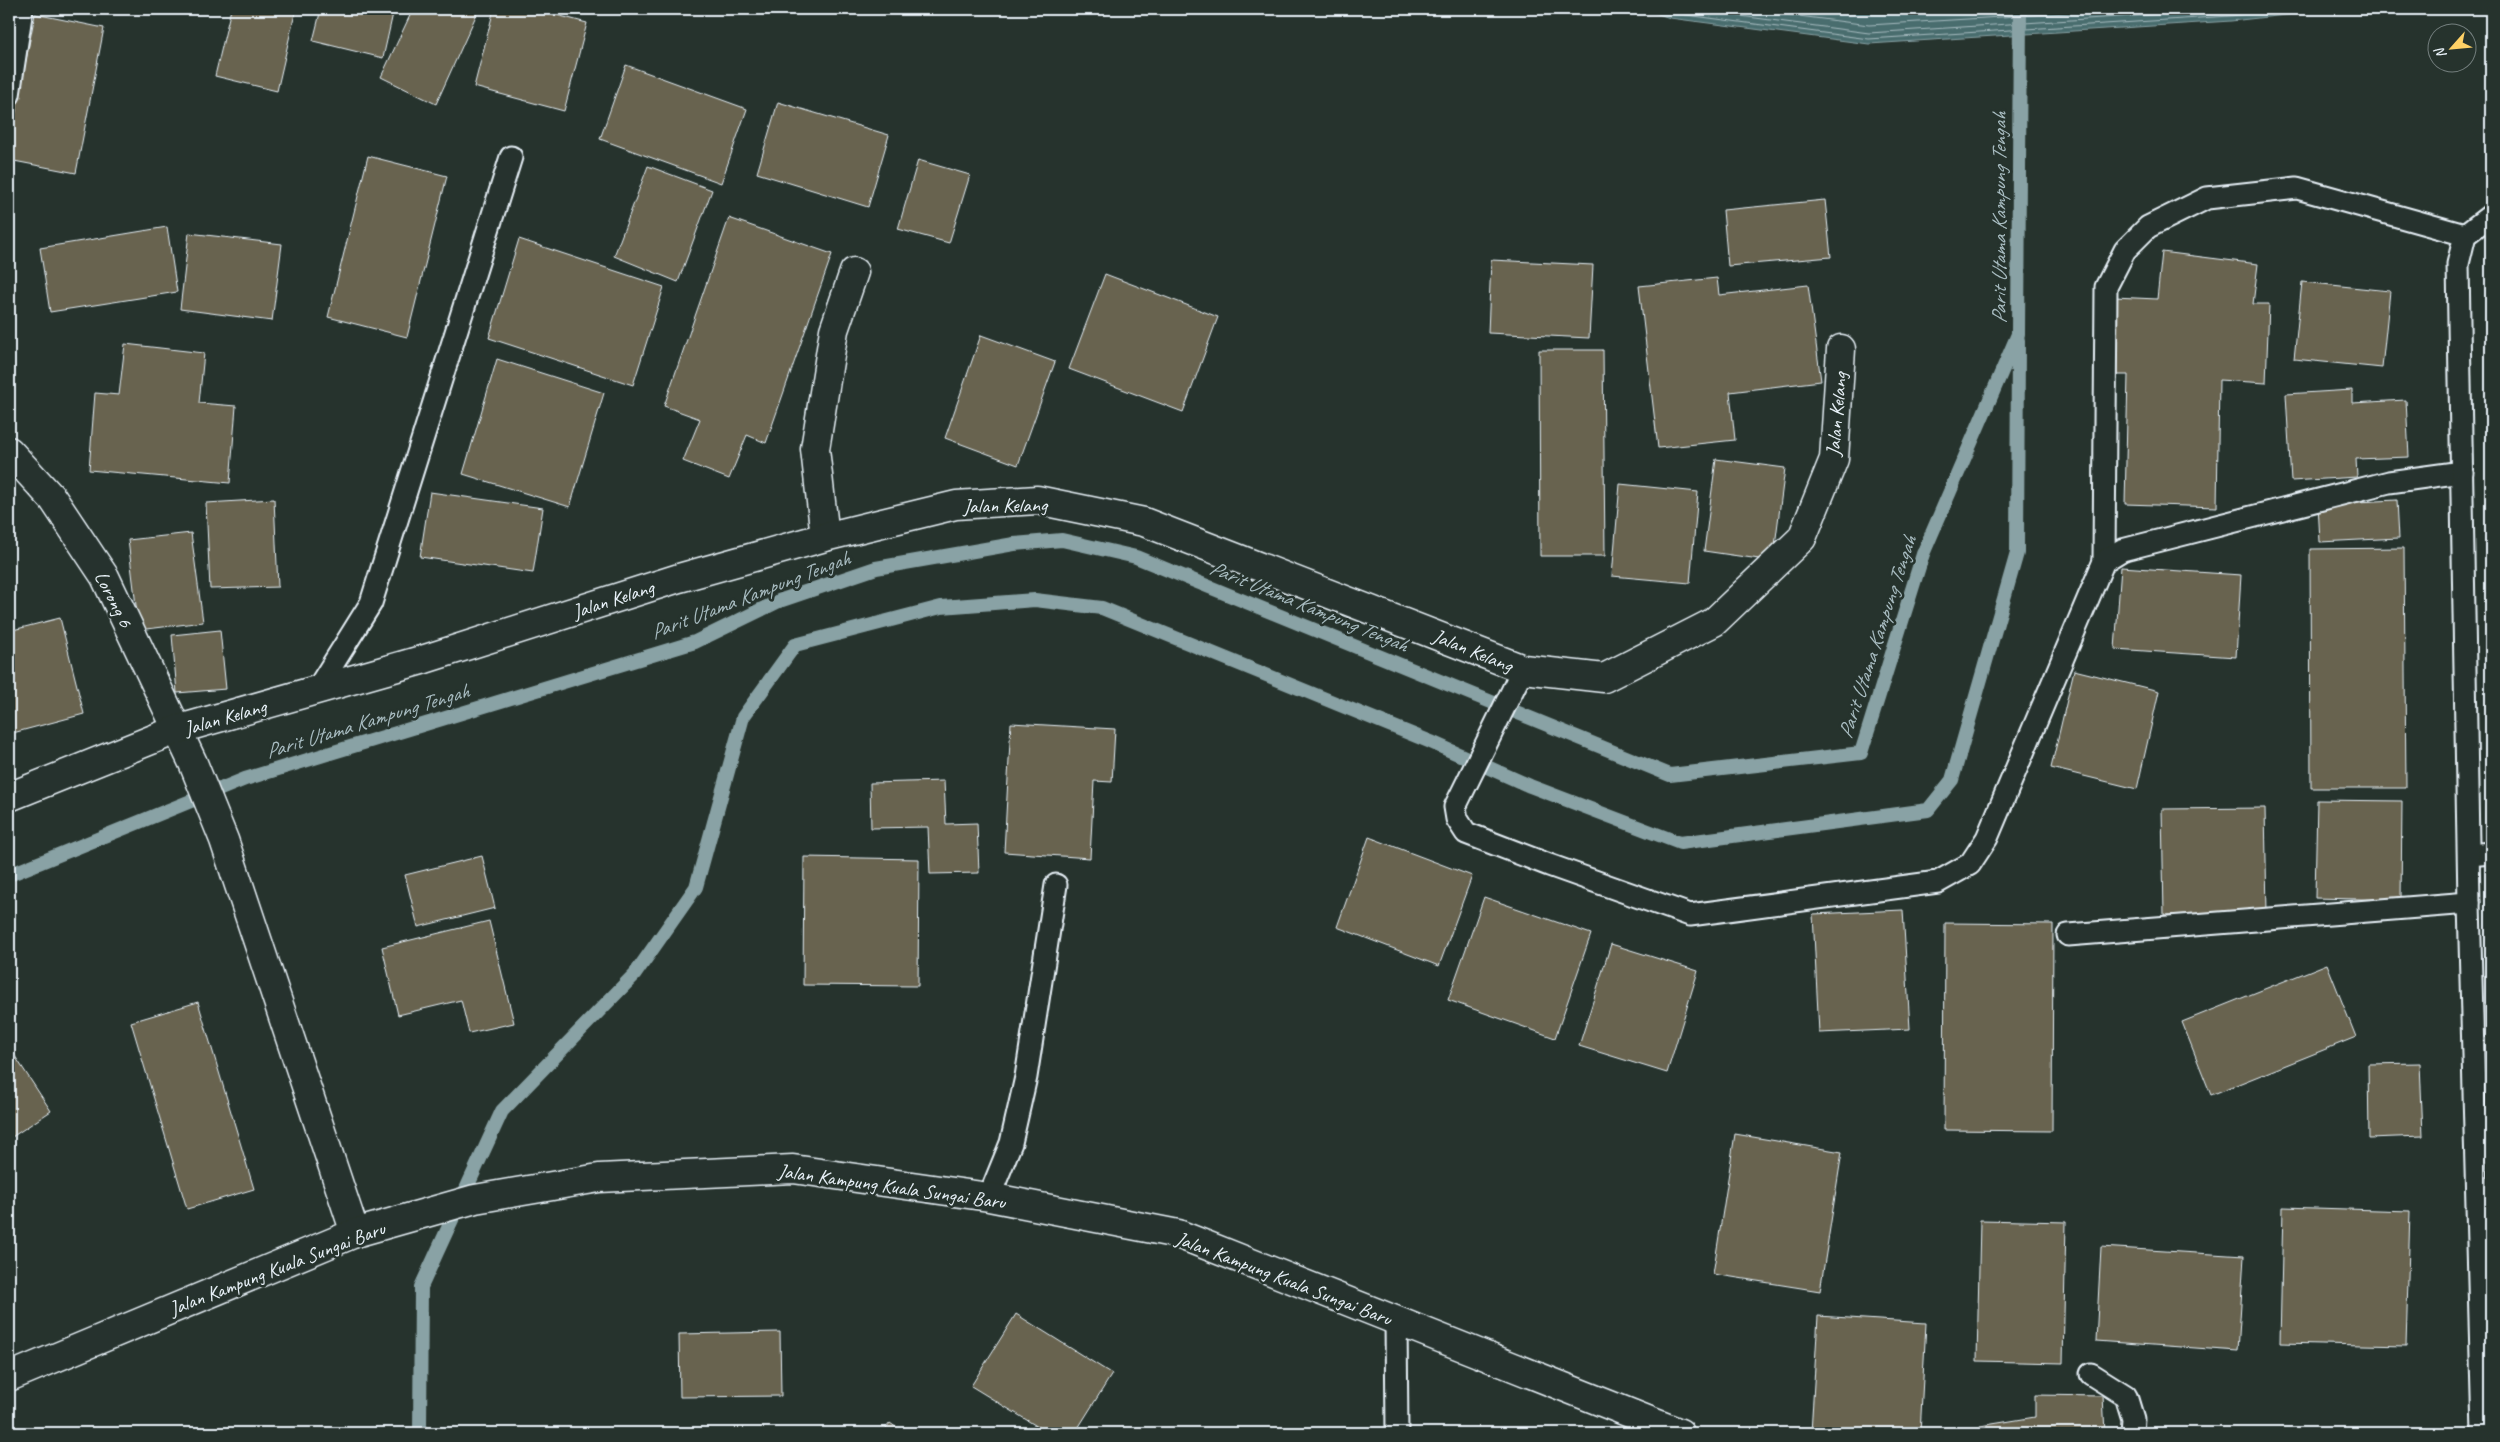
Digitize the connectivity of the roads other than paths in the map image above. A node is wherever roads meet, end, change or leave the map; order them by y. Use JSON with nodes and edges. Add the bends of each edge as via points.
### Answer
{"nodes":[{"id":1,"x":22,"y":9,"type":"edge"},
{"id":2,"x":9,"y":95,"type":"edge"},
{"id":3,"x":511,"y":157,"type":"dead end"},
{"id":4,"x":2491,"y":215,"type":"edge"},
{"id":5,"x":2465,"y":235,"type":"junction"},
{"id":6,"x":854,"y":272,"type":"dead end"},
{"id":7,"x":1841,"y":349,"type":"dead end"},
{"id":8,"x":9,"y":451,"type":"edge"},
{"id":9,"x":2462,"y":472,"type":"junction"},
{"id":10,"x":825,"y":537,"type":"junction"},
{"id":11,"x":2104,"y":561,"type":"junction"},
{"id":12,"x":1523,"y":670,"type":"junction"},
{"id":13,"x":316,"y":691,"type":"junction"},
{"id":14,"x":176,"y":730,"type":"junction"},
{"id":15,"x":9,"y":797,"type":"edge"},
{"id":16,"x":2491,"y":853,"type":"edge"},
{"id":17,"x":2469,"y":855,"type":"junction"},
{"id":18,"x":1056,"y":885,"type":"dead end"},
{"id":19,"x":2468,"y":903,"type":"junction"},
{"id":20,"x":2068,"y":935,"type":"dead end"},
{"id":21,"x":990,"y":1197,"type":"junction"},
{"id":22,"x":355,"y":1233,"type":"junction"},
{"id":23,"x":1396,"y":1321,"type":"junction"},
{"id":24,"x":2091,"y":1374,"type":"dead end"},
{"id":25,"x":9,"y":1377,"type":"edge"},
{"id":26,"x":1397,"y":1433,"type":"edge"},
{"id":27,"x":1680,"y":1433,"type":"edge"},
{"id":28,"x":2132,"y":1433,"type":"edge"},
{"id":29,"x":2483,"y":1433,"type":"edge"}],
"edges":[{"from":1,"to":2,"type":"lane"},
{"from":3,"to":13,"type":"lane","via":[[371,604]]},
{"from":4,"to":5,"type":"lane"},
{"from":5,"to":9,"type":"lane","via":[[2458,264]]},
{"from":5,"to":11,"type":"lane","via":[[2297,188],[2207,198],[2148,226],[2125,250],[2106,287]]},
{"from":6,"to":10,"type":"street","via":[[834,330],[815,449]]},
{"from":7,"to":12,"type":"street","name":"Jalan Kelang","via":[[1834,459],[1802,538],[1714,622],[1604,678]]},
{"from":8,"to":14,"type":"street","name":"Lorong 6","via":[[53,499],[105,577]]},
{"from":9,"to":11,"type":"lane","via":[[2389,482],[2122,550]]},
{"from":9,"to":17,"type":"lane"},
{"from":10,"to":12,"type":"street","name":"Jalan Kelang","via":[[956,505],[1038,500],[1144,522]]},
{"from":10,"to":13,"type":"street","name":"Jalan Kelang","via":[[679,578],[425,660]]},
{"from":11,"to":12,"type":"lane","via":[[1987,838],[1970,864],[1938,882],[1690,915],[1466,832],[1457,819],[1455,807]]},
{"from":13,"to":14,"type":"street","name":"Jalan Kelang"},
{"from":14,"to":15,"type":"street","name":"Jalan Kelang"},
{"from":14,"to":22,"type":"street","name":"Lorong 6","via":[[224,840]]},
{"from":16,"to":17,"type":"lane"},
{"from":17,"to":19,"type":"lane"},
{"from":18,"to":21,"type":"lane","via":[[1026,1077],[1011,1143]]},
{"from":19,"to":20,"type":"lane"},
{"from":19,"to":29,"type":"lane"},
{"from":21,"to":22,"type":"street","name":"Jalan Kampung Kuala Sungai Baru","via":[[793,1169],[599,1178],[475,1198]]},
{"from":21,"to":23,"type":"street","name":"Jalan Kampung Kuala Sungai Baru","via":[[1178,1234]]},
{"from":22,"to":25,"type":"street","name":"Jalan Kampung Kuala Sungai Baru"},
{"from":23,"to":26,"type":"lane"},
{"from":23,"to":27,"type":"street","name":"Jalan Kampung Kuala Sungai Baru"},
{"from":24,"to":28,"type":"lane","via":[[2126,1396],[2133,1418]]}]}
